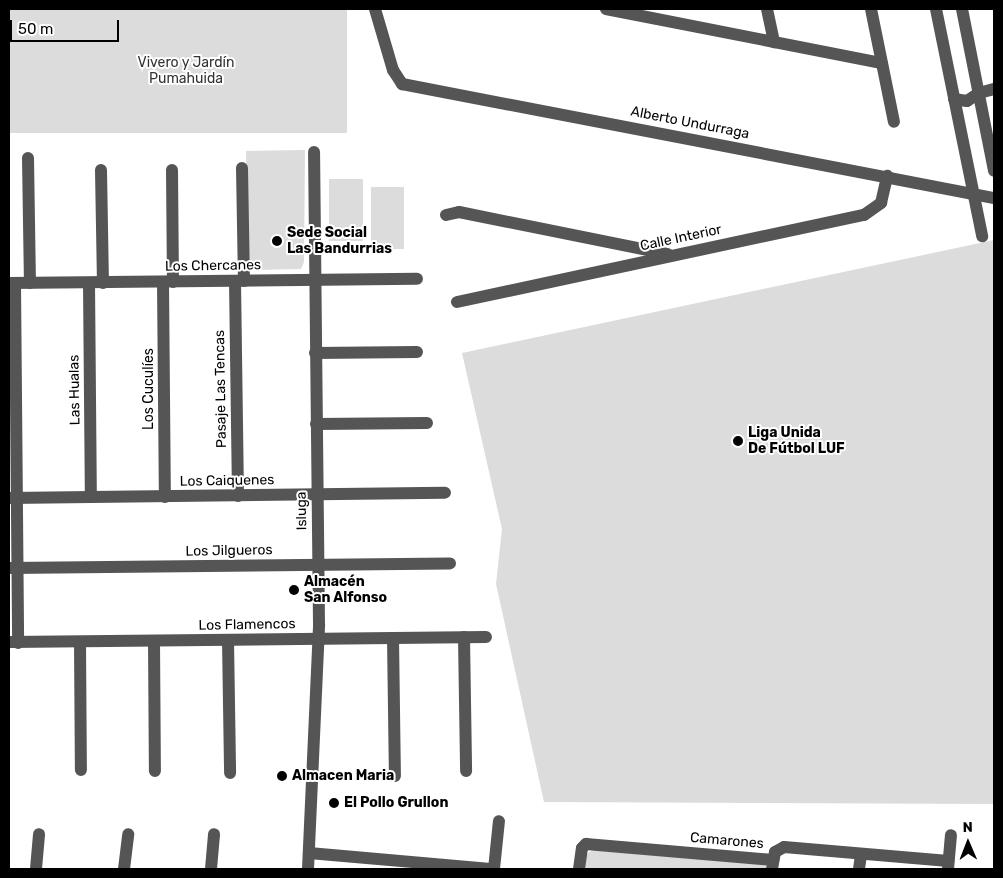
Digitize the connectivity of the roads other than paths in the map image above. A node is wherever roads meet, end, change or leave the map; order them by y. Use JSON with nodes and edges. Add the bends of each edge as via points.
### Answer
{"nodes":[{"id":1,"x":375,"y":9,"type":"edge"},
{"id":2,"x":612,"y":9,"type":"edge"},
{"id":3,"x":767,"y":9,"type":"edge"},
{"id":4,"x":872,"y":9,"type":"edge"},
{"id":5,"x":936,"y":9,"type":"edge"},
{"id":6,"x":962,"y":9,"type":"edge"},
{"id":7,"x":659,"y":14,"type":"edge"},
{"id":8,"x":774,"y":42,"type":"junction"},
{"id":9,"x":882,"y":63,"type":"junction"},
{"id":10,"x":994,"y":90,"type":"edge"},
{"id":11,"x":979,"y":92,"type":"junction"},
{"id":12,"x":954,"y":98,"type":"junction"},
{"id":13,"x":894,"y":122,"type":"dead end"},
{"id":14,"x":314,"y":152,"type":"dead end"},
{"id":15,"x":28,"y":158,"type":"dead end"},
{"id":16,"x":242,"y":168,"type":"dead end"},
{"id":17,"x":101,"y":170,"type":"dead end"},
{"id":18,"x":172,"y":170,"type":"dead end"},
{"id":19,"x":994,"y":171,"type":"edge"},
{"id":20,"x":887,"y":176,"type":"junction"},
{"id":21,"x":973,"y":193,"type":"junction"},
{"id":22,"x":994,"y":198,"type":"edge"},
{"id":23,"x":446,"y":215,"type":"dead end"},
{"id":24,"x":982,"y":236,"type":"dead end"},
{"id":25,"x":673,"y":255,"type":"junction"},
{"id":26,"x":315,"y":280,"type":"junction"},
{"id":27,"x":417,"y":280,"type":"dead end"},
{"id":28,"x":240,"y":281,"type":"junction"},
{"id":29,"x":89,"y":282,"type":"junction"},
{"id":30,"x":103,"y":282,"type":"junction"},
{"id":31,"x":168,"y":282,"type":"junction"},
{"id":32,"x":12,"y":283,"type":"edge"},
{"id":33,"x":30,"y":283,"type":"junction"},
{"id":34,"x":457,"y":302,"type":"dead end"},
{"id":35,"x":417,"y":352,"type":"dead end"},
{"id":36,"x":316,"y":353,"type":"junction"},
{"id":37,"x":12,"y":358,"type":"edge"},
{"id":38,"x":427,"y":423,"type":"dead end"},
{"id":39,"x":316,"y":424,"type":"junction"},
{"id":40,"x":12,"y":429,"type":"edge"},
{"id":41,"x":445,"y":493,"type":"dead end"},
{"id":42,"x":317,"y":495,"type":"junction"},
{"id":43,"x":238,"y":496,"type":"junction"},
{"id":44,"x":91,"y":497,"type":"junction"},
{"id":45,"x":164,"y":497,"type":"junction"},
{"id":46,"x":13,"y":498,"type":"edge"},
{"id":47,"x":450,"y":563,"type":"dead end"},
{"id":48,"x":318,"y":565,"type":"junction"},
{"id":49,"x":13,"y":568,"type":"edge"},
{"id":50,"x":486,"y":636,"type":"dead end"},
{"id":51,"x":464,"y":637,"type":"junction"},
{"id":52,"x":393,"y":638,"type":"junction"},
{"id":53,"x":317,"y":639,"type":"junction"},
{"id":54,"x":228,"y":640,"type":"junction"},
{"id":55,"x":154,"y":641,"type":"junction"},
{"id":56,"x":14,"y":642,"type":"edge"},
{"id":57,"x":80,"y":642,"type":"junction"},
{"id":58,"x":81,"y":770,"type":"dead end"},
{"id":59,"x":155,"y":771,"type":"dead end"},
{"id":60,"x":466,"y":771,"type":"dead end"},
{"id":61,"x":230,"y":773,"type":"dead end"},
{"id":62,"x":395,"y":776,"type":"dead end"},
{"id":63,"x":499,"y":821,"type":"dead end"},
{"id":64,"x":39,"y":834,"type":"dead end"},
{"id":65,"x":128,"y":834,"type":"dead end"},
{"id":66,"x":214,"y":834,"type":"dead end"},
{"id":67,"x":951,"y":835,"type":"dead end"},
{"id":68,"x":310,"y":853,"type":"junction"},
{"id":69,"x":861,"y":854,"type":"junction"},
{"id":70,"x":772,"y":865,"type":"edge"},
{"id":71,"x":948,"y":865,"type":"edge"},
{"id":72,"x":36,"y":869,"type":"edge"},
{"id":73,"x":124,"y":869,"type":"edge"},
{"id":74,"x":211,"y":869,"type":"edge"},
{"id":75,"x":308,"y":869,"type":"edge"},
{"id":76,"x":494,"y":869,"type":"edge"},
{"id":77,"x":579,"y":869,"type":"edge"},
{"id":78,"x":859,"y":869,"type":"edge"}],
"edges":[{"from":1,"to":20,"type":"street","name":"Alberto Undurraga","via":[[394,70],[402,84]]},
{"from":2,"to":7,"type":"street"},
{"from":3,"to":8,"type":"street"},
{"from":4,"to":9,"type":"street"},
{"from":5,"to":12,"type":"street"},
{"from":6,"to":11,"type":"street"},
{"from":7,"to":8,"type":"street"},
{"from":8,"to":9,"type":"street"},
{"from":9,"to":13,"type":"street"},
{"from":10,"to":11,"type":"street"},
{"from":11,"to":12,"type":"street","via":[[967,101]]},
{"from":11,"to":19,"type":"street"},
{"from":12,"to":21,"type":"street"},
{"from":14,"to":26,"type":"street","name":"Isluga"},
{"from":15,"to":33,"type":"street"},
{"from":16,"to":28,"type":"street","name":"Pasaje Las Tencas"},
{"from":17,"to":30,"type":"street"},
{"from":18,"to":31,"type":"street","name":"Los Cuculíes"},
{"from":20,"to":21,"type":"street","name":"Alberto Undurraga"},
{"from":20,"to":25,"type":"street","name":"Calle Interior","via":[[881,203],[864,215]]},
{"from":21,"to":22,"type":"street","name":"Alberto Undurraga"},
{"from":21,"to":24,"type":"street"},
{"from":23,"to":25,"type":"street","via":[[459,212]]},
{"from":25,"to":34,"type":"street","name":"Calle Interior"},
{"from":26,"to":27,"type":"street","name":"Los Chercanes"},
{"from":26,"to":28,"type":"street","name":"Los Chercanes"},
{"from":26,"to":36,"type":"street","name":"Isluga"},
{"from":28,"to":31,"type":"street","name":"Los Chercanes"},
{"from":28,"to":43,"type":"street","name":"Pasaje Las Tencas"},
{"from":29,"to":30,"type":"street","name":"Los Chercanes"},
{"from":29,"to":33,"type":"street","name":"Los Chercanes"},
{"from":29,"to":44,"type":"street","name":"Las Hualas"},
{"from":30,"to":31,"type":"street","name":"Los Chercanes"},
{"from":31,"to":45,"type":"street","name":"Los Cuculíes"},
{"from":32,"to":33,"type":"street","name":"Los Chercanes"},
{"from":32,"to":37,"type":"street"},
{"from":35,"to":36,"type":"street"},
{"from":36,"to":39,"type":"street","name":"Isluga"},
{"from":37,"to":40,"type":"street"},
{"from":38,"to":39,"type":"street"},
{"from":39,"to":42,"type":"street","name":"Isluga"},
{"from":40,"to":46,"type":"street"},
{"from":41,"to":42,"type":"street","name":"Los Caiquenes"},
{"from":42,"to":43,"type":"street","name":"Los Caiquenes"},
{"from":42,"to":48,"type":"street","name":"Isluga"},
{"from":43,"to":45,"type":"street","name":"Los Caiquenes"},
{"from":44,"to":45,"type":"street","name":"Los Caiquenes"},
{"from":44,"to":46,"type":"street","name":"Los Caiquenes"},
{"from":46,"to":49,"type":"street"},
{"from":47,"to":48,"type":"street","name":"Los Jilgueros"},
{"from":48,"to":49,"type":"street","name":"Los Jilgueros"},
{"from":48,"to":53,"type":"street","name":"Isluga"},
{"from":49,"to":56,"type":"street"},
{"from":50,"to":51,"type":"street","name":"Los Flamencos"},
{"from":51,"to":52,"type":"street","name":"Los Flamencos"},
{"from":51,"to":60,"type":"street"},
{"from":52,"to":53,"type":"street","name":"Los Flamencos"},
{"from":52,"to":62,"type":"street"},
{"from":53,"to":54,"type":"street","name":"Los Flamencos"},
{"from":53,"to":68,"type":"street","name":"Isluga"},
{"from":54,"to":55,"type":"street","name":"Los Flamencos"},
{"from":54,"to":61,"type":"street"},
{"from":55,"to":57,"type":"street","name":"Los Flamencos"},
{"from":55,"to":59,"type":"street"},
{"from":56,"to":57,"type":"street","name":"Los Flamencos"},
{"from":57,"to":58,"type":"street"},
{"from":63,"to":76,"type":"street"},
{"from":64,"to":72,"type":"street"},
{"from":65,"to":73,"type":"street"},
{"from":66,"to":74,"type":"street"},
{"from":67,"to":71,"type":"street"},
{"from":68,"to":75,"type":"street","name":"Isluga"},
{"from":68,"to":76,"type":"street"},
{"from":69,"to":70,"type":"street","name":"Camarones","via":[[784,847],[775,852]]},
{"from":69,"to":71,"type":"street","name":"Camarones"},
{"from":69,"to":78,"type":"street"},
{"from":70,"to":77,"type":"street","name":"Camarones","via":[[584,845]]}]}
